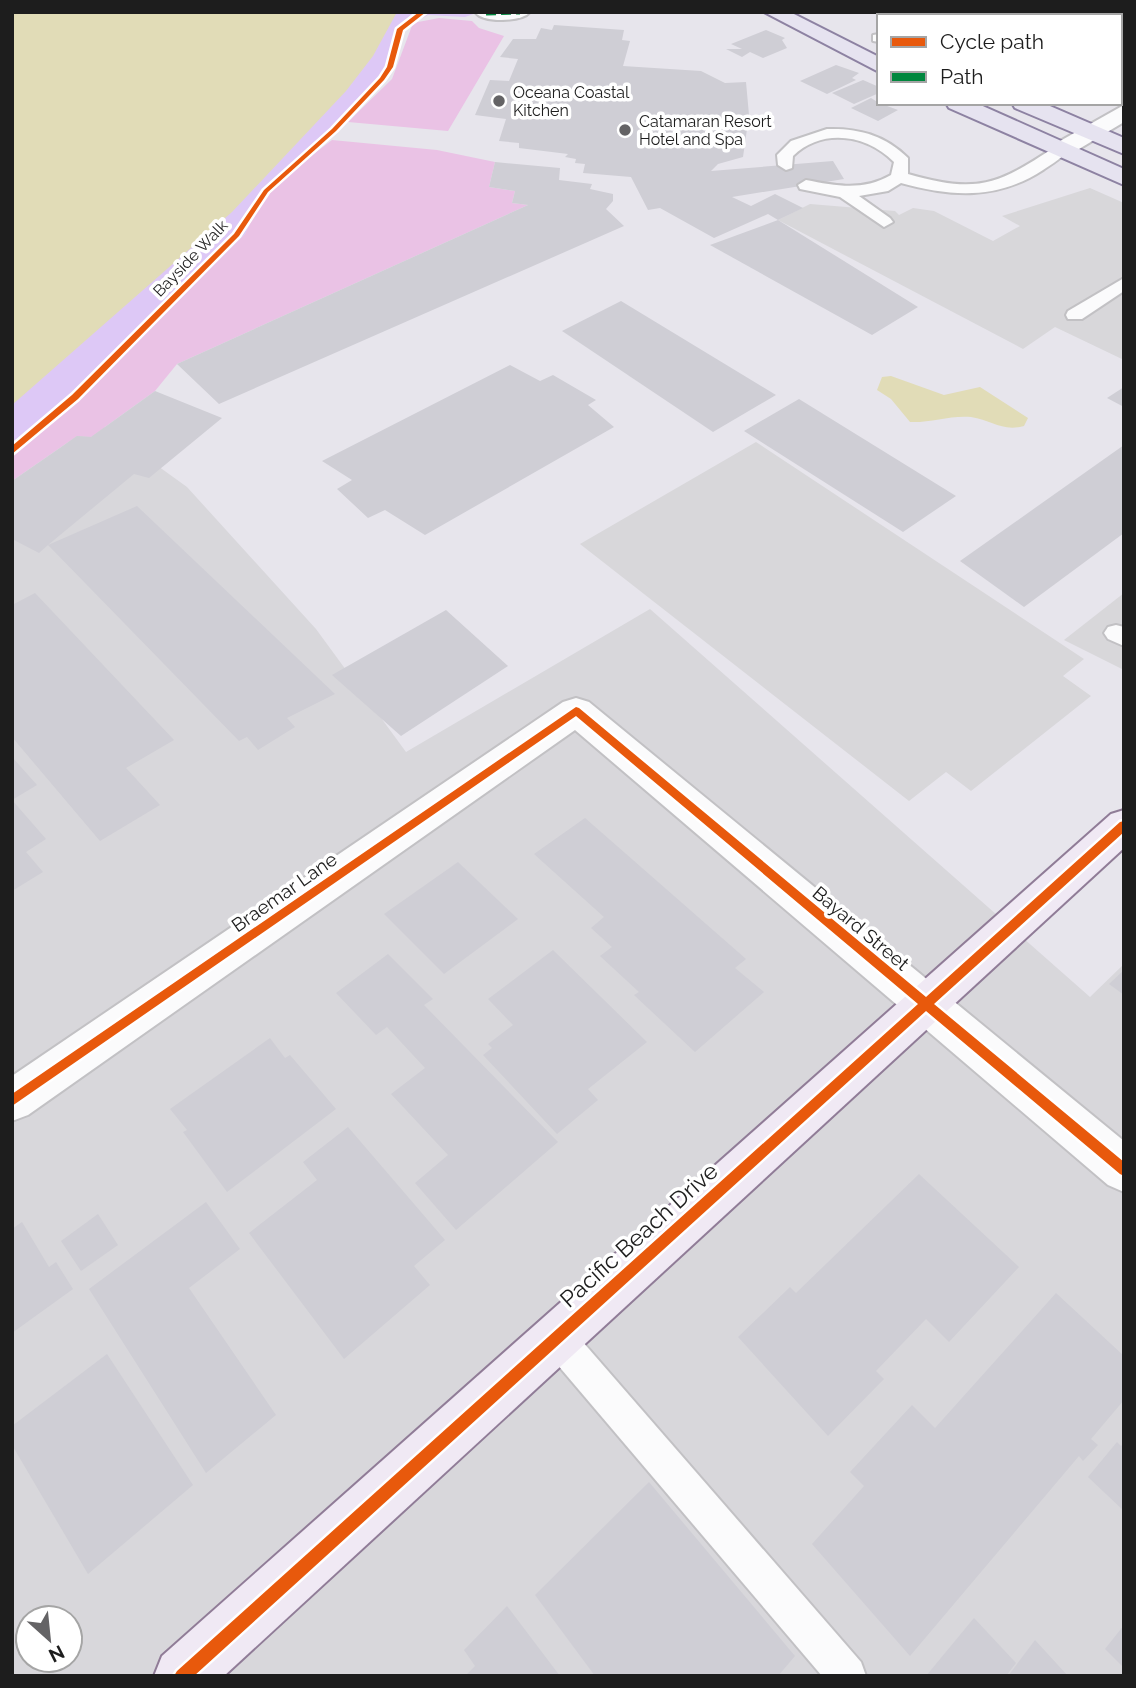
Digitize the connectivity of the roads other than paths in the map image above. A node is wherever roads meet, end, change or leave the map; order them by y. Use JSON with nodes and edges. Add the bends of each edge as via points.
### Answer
{"nodes":[{"id":1,"x":520,"y":12,"type":"edge"},
{"id":2,"x":774,"y":12,"type":"edge"},
{"id":3,"x":486,"y":13,"type":"edge"},
{"id":4,"x":855,"y":28,"type":"dead end"},
{"id":5,"x":877,"y":38,"type":"edge"},
{"id":6,"x":877,"y":65,"type":"edge"},
{"id":7,"x":961,"y":105,"type":"edge"},
{"id":8,"x":1028,"y":105,"type":"edge"},
{"id":9,"x":1124,"y":112,"type":"edge"},
{"id":10,"x":1088,"y":131,"type":"junction"},
{"id":11,"x":1124,"y":147,"type":"edge"},
{"id":12,"x":1061,"y":150,"type":"junction"},
{"id":13,"x":786,"y":165,"type":"dead end"},
{"id":14,"x":899,"y":177,"type":"junction"},
{"id":15,"x":1124,"y":178,"type":"edge"},
{"id":16,"x":806,"y":185,"type":"dead end"},
{"id":17,"x":845,"y":192,"type":"junction"},
{"id":18,"x":884,"y":222,"type":"dead end"},
{"id":19,"x":1124,"y":284,"type":"edge"},
{"id":20,"x":1076,"y":315,"type":"dead end"},
{"id":21,"x":576,"y":711,"type":"joint"},
{"id":22,"x":1124,"y":825,"type":"edge"},
{"id":23,"x":925,"y":1005,"type":"junction"},
{"id":24,"x":12,"y":1101,"type":"edge"},
{"id":25,"x":1124,"y":1170,"type":"edge"},
{"id":26,"x":556,"y":1338,"type":"junction"},
{"id":27,"x":182,"y":1676,"type":"edge"},
{"id":28,"x":847,"y":1676,"type":"edge"}],
"edges":[{"from":1,"to":3,"type":"street"},
{"from":2,"to":6,"type":"main road"},
{"from":4,"to":5,"type":"main road"},
{"from":7,"to":12,"type":"main road"},
{"from":8,"to":10,"type":"main road"},
{"from":9,"to":10,"type":"street"},
{"from":10,"to":11,"type":"main road"},
{"from":10,"to":12,"type":"street"},
{"from":12,"to":14,"type":"lane","via":[[999,186],[965,190]]},
{"from":12,"to":15,"type":"main road"},
{"from":13,"to":14,"type":"lane","via":[[785,155],[805,138],[843,134],[872,139],[894,151],[902,161]]},
{"from":14,"to":17,"type":"lane","via":[[882,187]]},
{"from":16,"to":17,"type":"lane"},
{"from":17,"to":18,"type":"lane"},
{"from":19,"to":20,"type":"lane"},
{"from":21,"to":23,"type":"street","name":"Bayard Street"},
{"from":21,"to":24,"type":"street","name":"Braemar Lane"},
{"from":22,"to":23,"type":"street","name":"Pacific Beach Drive"},
{"from":23,"to":25,"type":"street","name":"Bayard Street"},
{"from":23,"to":26,"type":"street","name":"Pacific Beach Drive"},
{"from":26,"to":27,"type":"street","name":"Pacific Beach Drive"},
{"from":26,"to":28,"type":"lane"}]}
